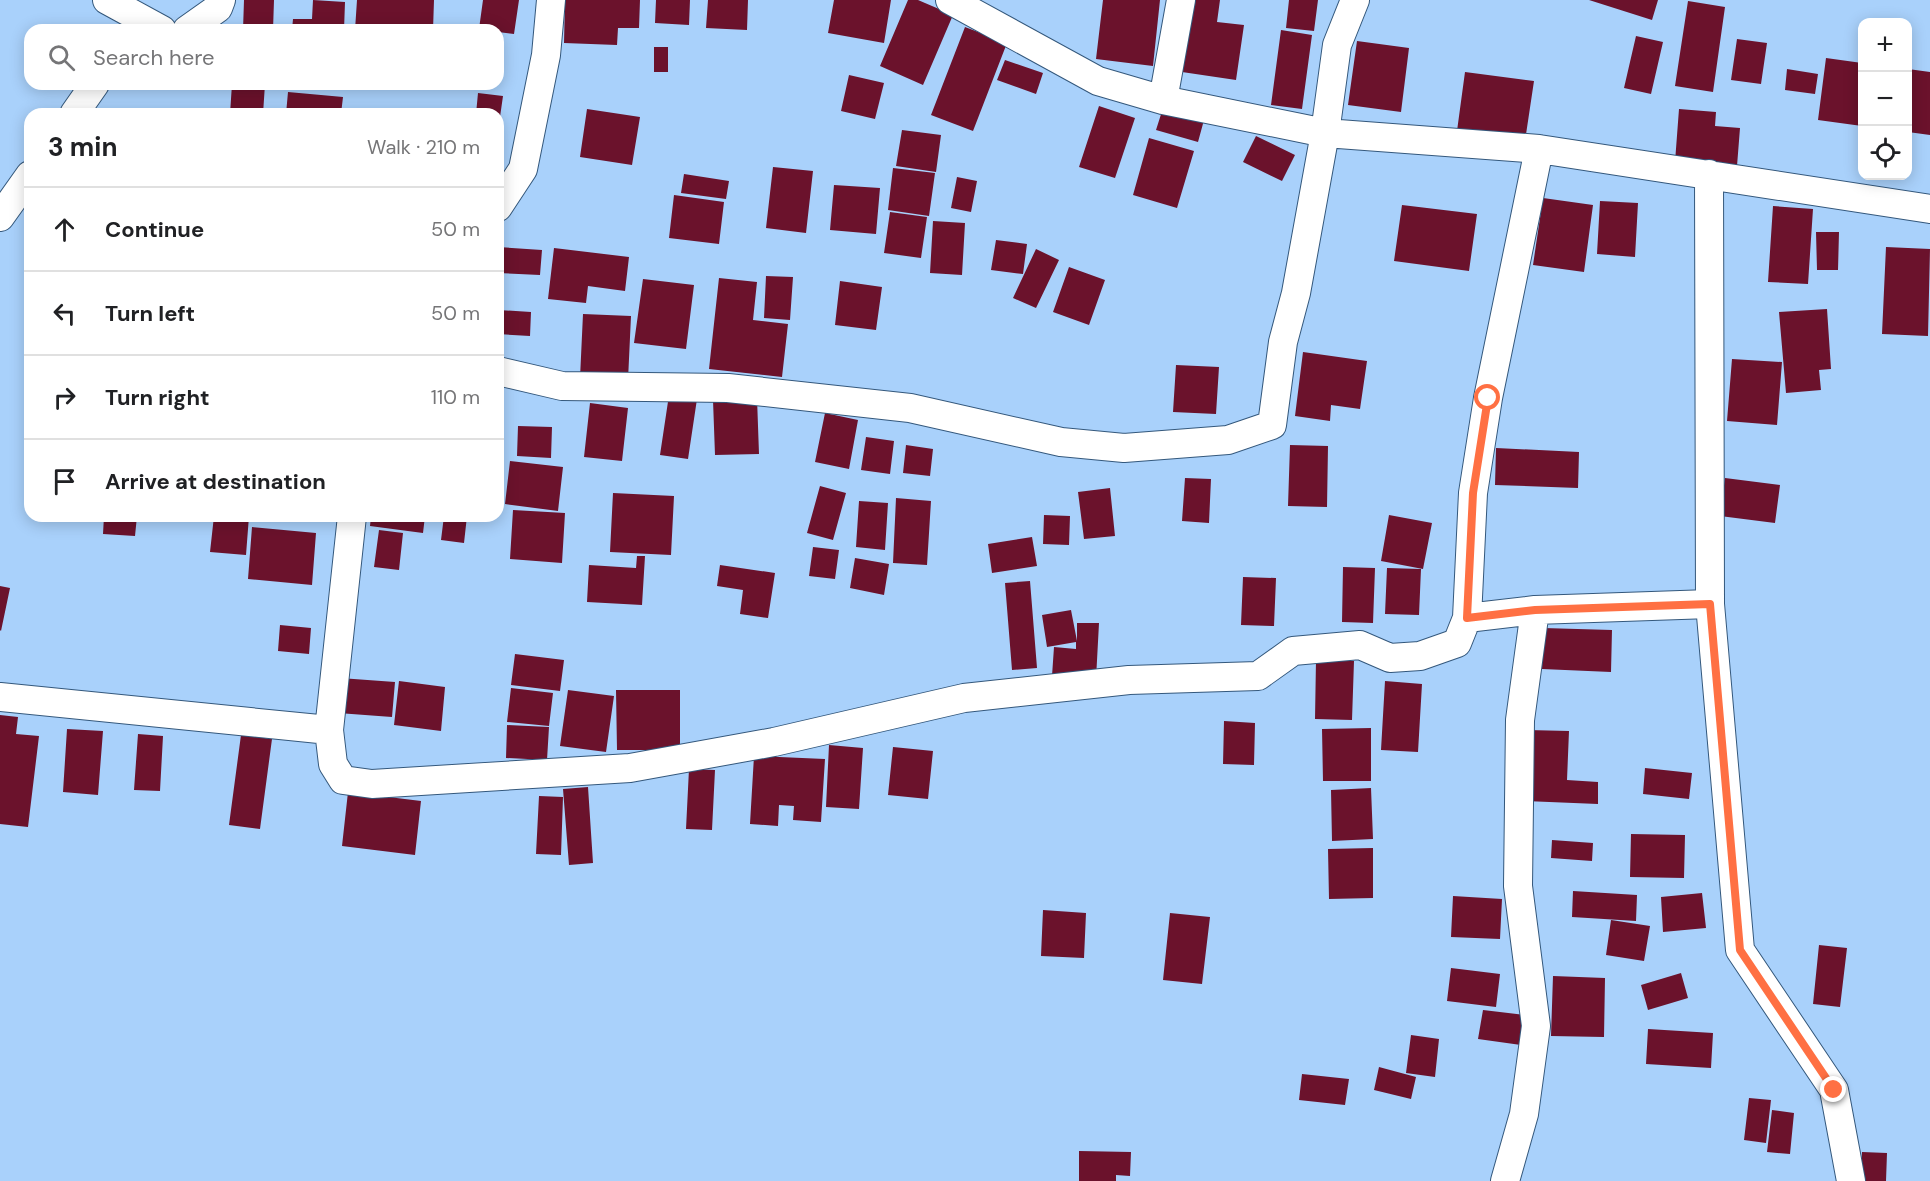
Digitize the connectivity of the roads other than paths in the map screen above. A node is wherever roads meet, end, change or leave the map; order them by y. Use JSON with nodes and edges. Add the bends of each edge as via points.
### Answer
{"nodes":[{"id":1,"x":107,"y":0,"type":"edge"},
{"id":2,"x":221,"y":0,"type":"edge"},
{"id":3,"x":551,"y":0,"type":"edge"},
{"id":4,"x":951,"y":0,"type":"edge"},
{"id":5,"x":1181,"y":0,"type":"edge"},
{"id":6,"x":1355,"y":0,"type":"edge"},
{"id":7,"x":143,"y":24,"type":"edge"},
{"id":8,"x":195,"y":24,"type":"edge"},
{"id":9,"x":91,"y":90,"type":"edge"},
{"id":10,"x":1162,"y":100,"type":"junction"},
{"id":11,"x":78,"y":108,"type":"edge"},
{"id":12,"x":1325,"y":133,"type":"junction"},
{"id":13,"x":1539,"y":149,"type":"junction"},
{"id":14,"x":1709,"y":174,"type":"junction"},
{"id":15,"x":24,"y":183,"type":"edge"},
{"id":16,"x":504,"y":198,"type":"edge"},
{"id":17,"x":1930,"y":209,"type":"edge"},
{"id":18,"x":0,"y":217,"type":"edge"},
{"id":19,"x":504,"y":372,"type":"edge"},
{"id":20,"x":351,"y":522,"type":"edge"},
{"id":21,"x":1710,"y":604,"type":"junction"},
{"id":22,"x":1535,"y":610,"type":"junction"},
{"id":23,"x":1467,"y":618,"type":"junction"},
{"id":24,"x":0,"y":697,"type":"edge"},
{"id":25,"x":329,"y":730,"type":"junction"},
{"id":26,"x":1505,"y":1181,"type":"edge"},
{"id":27,"x":1851,"y":1181,"type":"edge"}],
"edges":[{"from":1,"to":7,"type":"street"},
{"from":2,"to":8,"type":"street","via":[[218,8]]},
{"from":3,"to":16,"type":"street","via":[[546,55],[523,169]]},
{"from":4,"to":10,"type":"street","via":[[1098,81]]},
{"from":5,"to":10,"type":"street"},
{"from":6,"to":12,"type":"street","via":[[1336,45]]},
{"from":9,"to":11,"type":"street"},
{"from":10,"to":12,"type":"street"},
{"from":12,"to":13,"type":"street"},
{"from":12,"to":19,"type":"street","via":[[1296,293],[1283,342],[1272,425],[1228,440],[1124,448],[1071,443],[910,408],[728,388],[561,386]]},
{"from":13,"to":14,"type":"street"},
{"from":13,"to":23,"type":"street","via":[[1488,398],[1473,493]]},
{"from":14,"to":17,"type":"street"},
{"from":14,"to":21,"type":"street"},
{"from":15,"to":18,"type":"street"},
{"from":20,"to":25,"type":"street"},
{"from":21,"to":22,"type":"street"},
{"from":21,"to":27,"type":"street","via":[[1740,950],[1834,1090]]},
{"from":22,"to":23,"type":"street"},
{"from":22,"to":26,"type":"street","via":[[1520,720],[1518,886],[1536,1026],[1524,1114]]},
{"from":23,"to":25,"type":"street","via":[[1457,643],[1420,656],[1390,658],[1360,645],[1293,651],[1258,676],[1129,680],[964,698],[774,742],[630,768],[372,784],[343,780],[333,764]]},
{"from":24,"to":25,"type":"street"}]}
